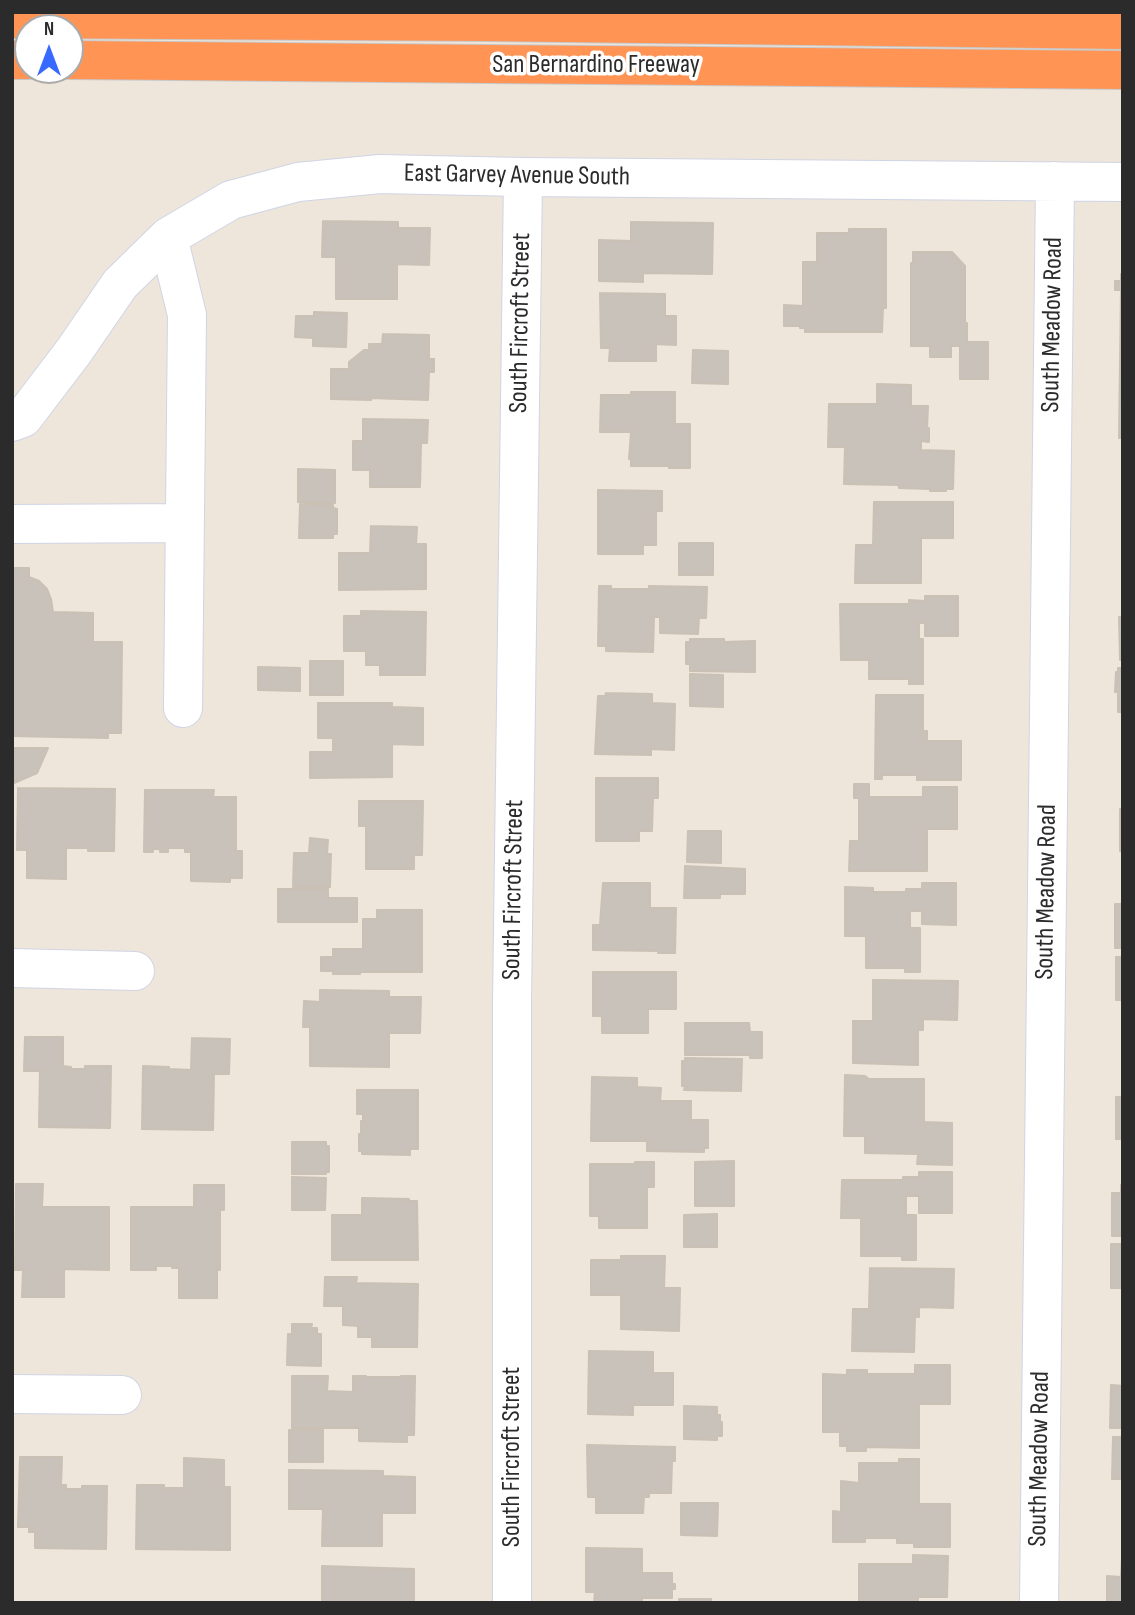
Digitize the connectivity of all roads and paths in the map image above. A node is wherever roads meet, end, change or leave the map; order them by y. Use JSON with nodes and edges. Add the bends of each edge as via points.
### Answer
{"nodes":[{"id":1,"x":12,"y":19,"type":"edge"},
{"id":2,"x":1123,"y":30,"type":"edge"},
{"id":3,"x":84,"y":60,"type":"edge"},
{"id":4,"x":1123,"y":69,"type":"edge"},
{"id":5,"x":523,"y":177,"type":"junction"},
{"id":6,"x":1055,"y":181,"type":"junction"},
{"id":7,"x":1123,"y":182,"type":"edge"},
{"id":8,"x":169,"y":237,"type":"junction"},
{"id":9,"x":12,"y":422,"type":"edge"},
{"id":10,"x":185,"y":523,"type":"junction"},
{"id":11,"x":12,"y":524,"type":"edge"},
{"id":12,"x":183,"y":708,"type":"dead end"},
{"id":13,"x":12,"y":968,"type":"edge"},
{"id":14,"x":135,"y":971,"type":"dead end"},
{"id":15,"x":12,"y":1394,"type":"edge"},
{"id":16,"x":122,"y":1395,"type":"dead end"},
{"id":17,"x":512,"y":1603,"type":"edge"},
{"id":18,"x":1039,"y":1603,"type":"edge"}],
"edges":[{"from":1,"to":2,"type":"highway"},
{"from":3,"to":4,"type":"highway","name":"San Bernardino Freeway"},
{"from":5,"to":6,"type":"street","name":"East Garvey Avenue South"},
{"from":5,"to":8,"type":"street","name":"East Garvey Avenue South","via":[[380,174],[298,182],[232,200]]},
{"from":5,"to":17,"type":"street","name":"South Fircroft Street","via":[[512,1003]]},
{"from":6,"to":7,"type":"street","name":"East Garvey Avenue South"},
{"from":6,"to":18,"type":"street","name":"South Meadow Road"},
{"from":8,"to":9,"type":"street","name":"East Garvey Avenue South","via":[[120,284],[23,418]]},
{"from":8,"to":10,"type":"street","via":[[187,315]]},
{"from":10,"to":11,"type":"street"},
{"from":10,"to":12,"type":"street"},
{"from":13,"to":14,"type":"street"},
{"from":15,"to":16,"type":"street"}]}
